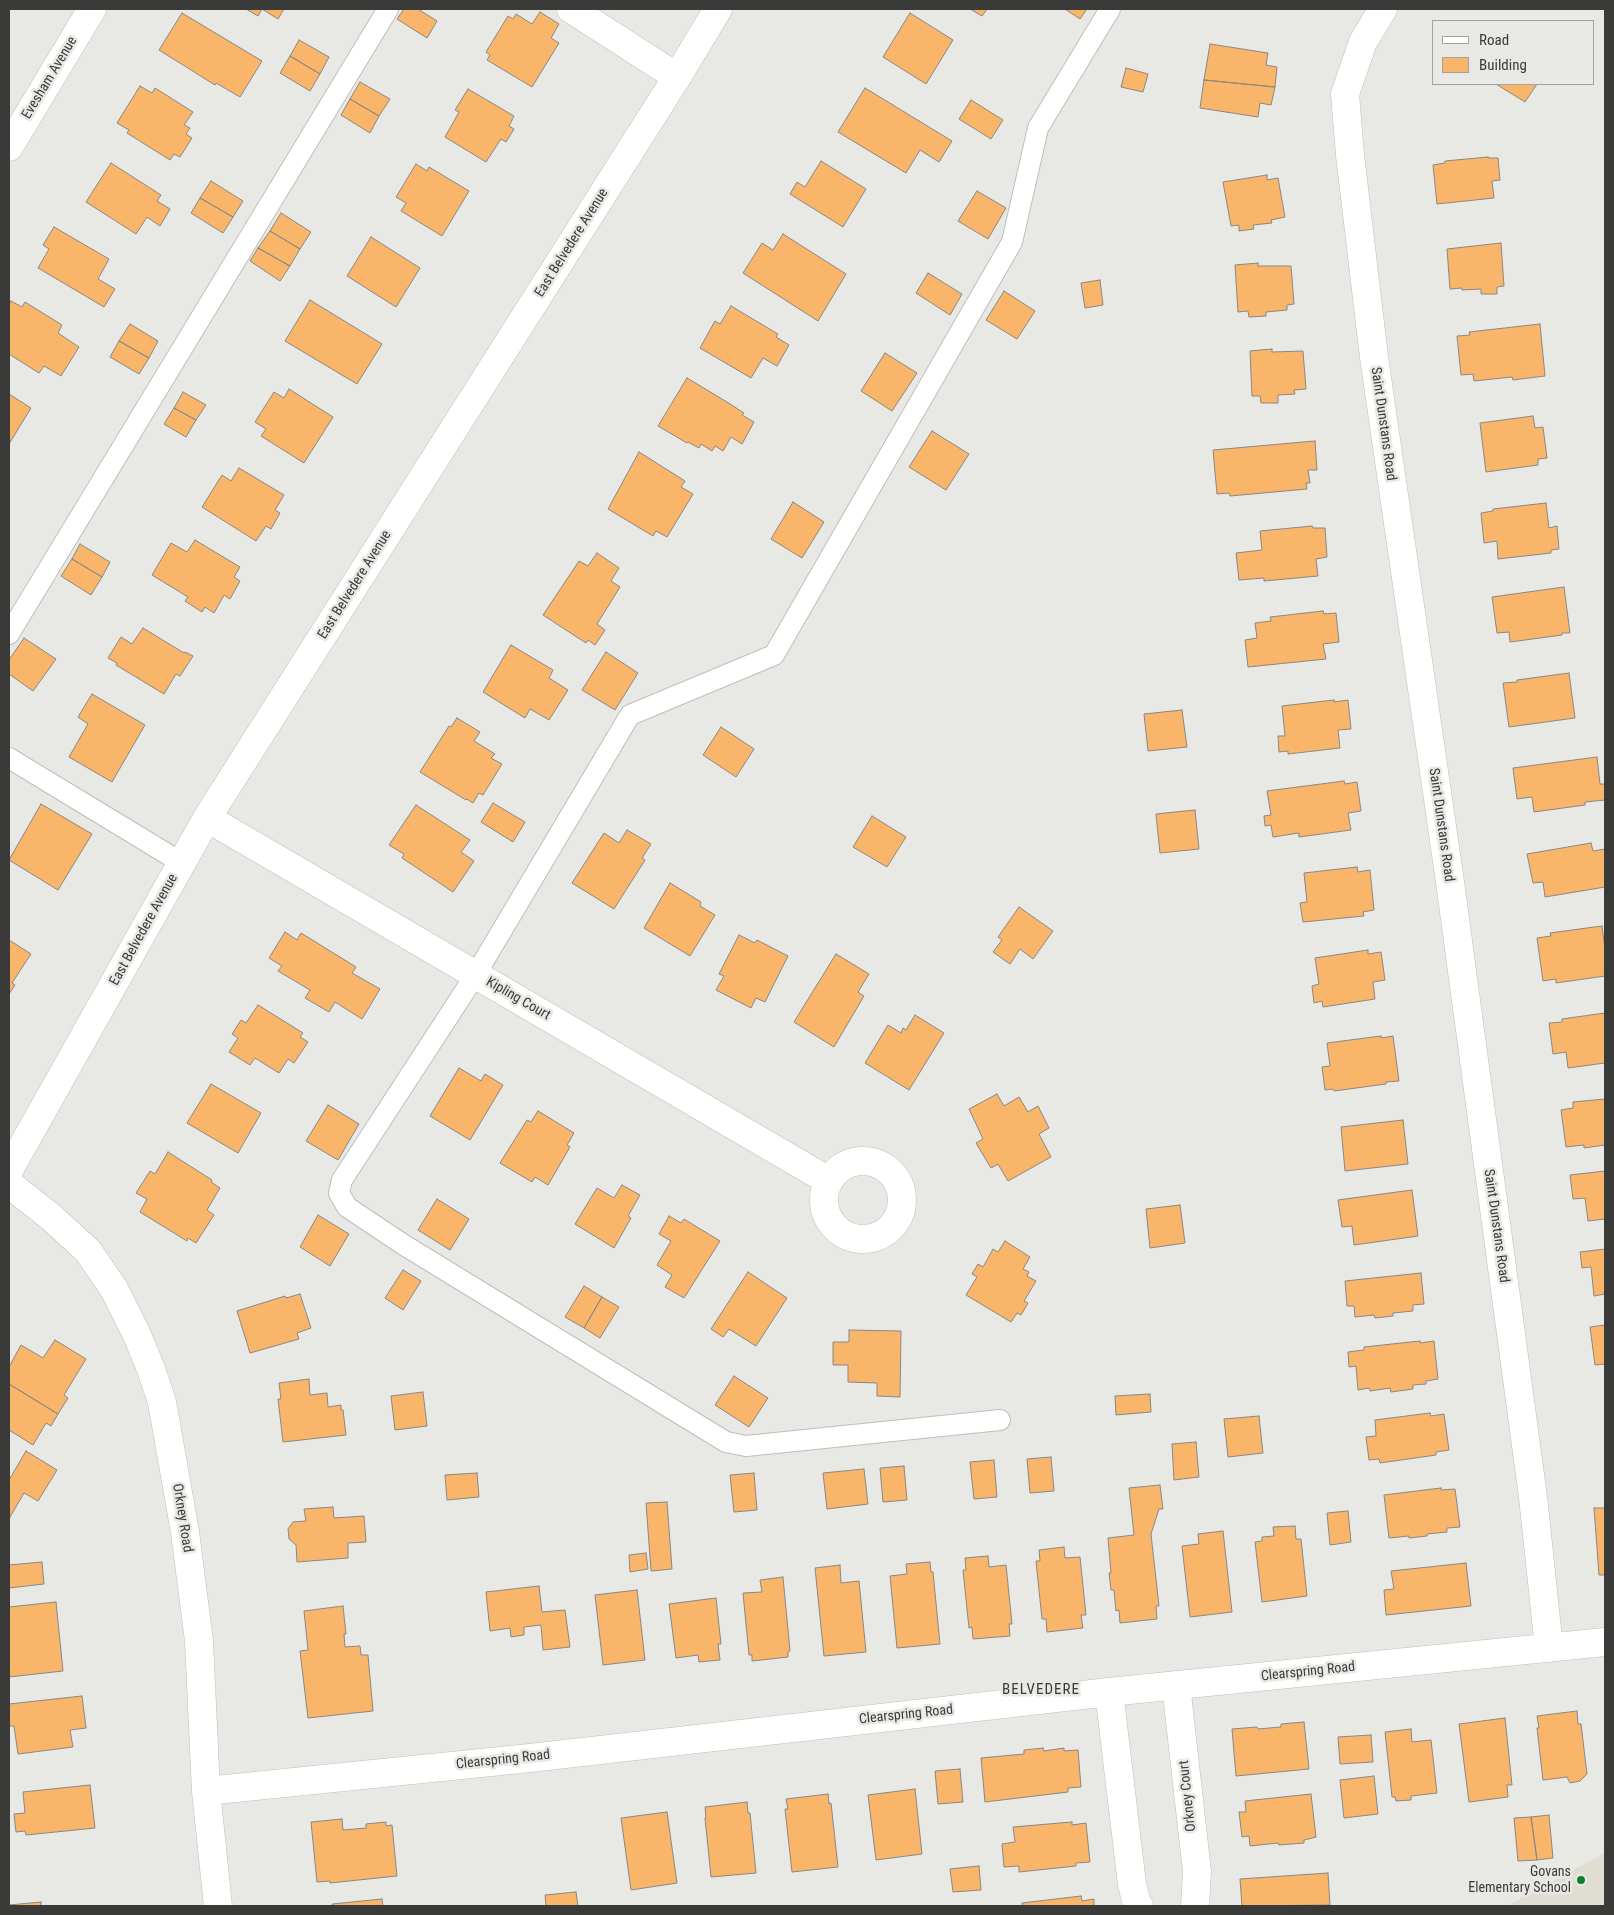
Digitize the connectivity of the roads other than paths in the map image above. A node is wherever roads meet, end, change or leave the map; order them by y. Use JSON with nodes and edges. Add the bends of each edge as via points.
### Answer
{"nodes":[{"id":1,"x":92,"y":9,"type":"edge"},
{"id":2,"x":388,"y":9,"type":"edge"},
{"id":3,"x":570,"y":9,"type":"edge"},
{"id":4,"x":718,"y":9,"type":"edge"},
{"id":5,"x":1110,"y":9,"type":"edge"},
{"id":6,"x":1383,"y":9,"type":"edge"},
{"id":7,"x":677,"y":77,"type":"junction"},
{"id":8,"x":9,"y":147,"type":"edge"},
{"id":9,"x":9,"y":634,"type":"edge"},
{"id":10,"x":9,"y":758,"type":"edge"},
{"id":11,"x":207,"y":818,"type":"junction"},
{"id":12,"x":182,"y":863,"type":"junction"},
{"id":13,"x":476,"y":974,"type":"junction"},
{"id":14,"x":9,"y":1170,"type":"edge"},
{"id":15,"x":829,"y":1180,"type":"dead end"},
{"id":16,"x":9,"y":1184,"type":"edge"},
{"id":17,"x":1000,"y":1420,"type":"dead end"},
{"id":18,"x":1605,"y":1642,"type":"edge"},
{"id":19,"x":1549,"y":1648,"type":"junction"},
{"id":20,"x":1176,"y":1685,"type":"junction"},
{"id":21,"x":1109,"y":1692,"type":"junction"},
{"id":22,"x":206,"y":1791,"type":"junction"},
{"id":23,"x":218,"y":1906,"type":"edge"},
{"id":24,"x":1139,"y":1906,"type":"edge"},
{"id":25,"x":1195,"y":1906,"type":"edge"}],
"edges":[{"from":1,"to":8,"type":"street","name":"Evesham Avenue"},
{"from":2,"to":9,"type":"lane"},
{"from":3,"to":7,"type":"street"},
{"from":4,"to":7,"type":"street","name":"East Belvedere Avenue"},
{"from":5,"to":13,"type":"lane","via":[[1038,128],[1012,242],[774,655],[630,715]]},
{"from":6,"to":19,"type":"street","name":"Saint Dunstans Road","via":[[1363,42],[1345,94],[1350,155],[1374,357],[1532,1487]]},
{"from":7,"to":11,"type":"street","name":"East Belvedere Avenue"},
{"from":10,"to":12,"type":"lane"},
{"from":11,"to":12,"type":"street","name":"East Belvedere Avenue"},
{"from":11,"to":13,"type":"street","name":"Kipling Court"},
{"from":12,"to":14,"type":"street","name":"East Belvedere Avenue"},
{"from":13,"to":15,"type":"street","name":"Kipling Court"},
{"from":13,"to":17,"type":"lane","via":[[342,1180],[339,1193],[347,1206],[404,1245],[726,1442],[746,1446]]},
{"from":16,"to":22,"type":"street","name":"Orkney Road","via":[[88,1250],[114,1289],[137,1335],[162,1402],[199,1641]]},
{"from":18,"to":19,"type":"street","name":"Clearspring Road"},
{"from":19,"to":20,"type":"street","name":"Clearspring Road"},
{"from":20,"to":21,"type":"street","name":"Clearspring Road"},
{"from":20,"to":25,"type":"street","name":"Orkney Court","via":[[1197,1872]]},
{"from":21,"to":22,"type":"street","name":"Clearspring Road"},
{"from":21,"to":24,"type":"street","via":[[1132,1884]]},
{"from":22,"to":23,"type":"street","name":"Orkney Road"}]}
